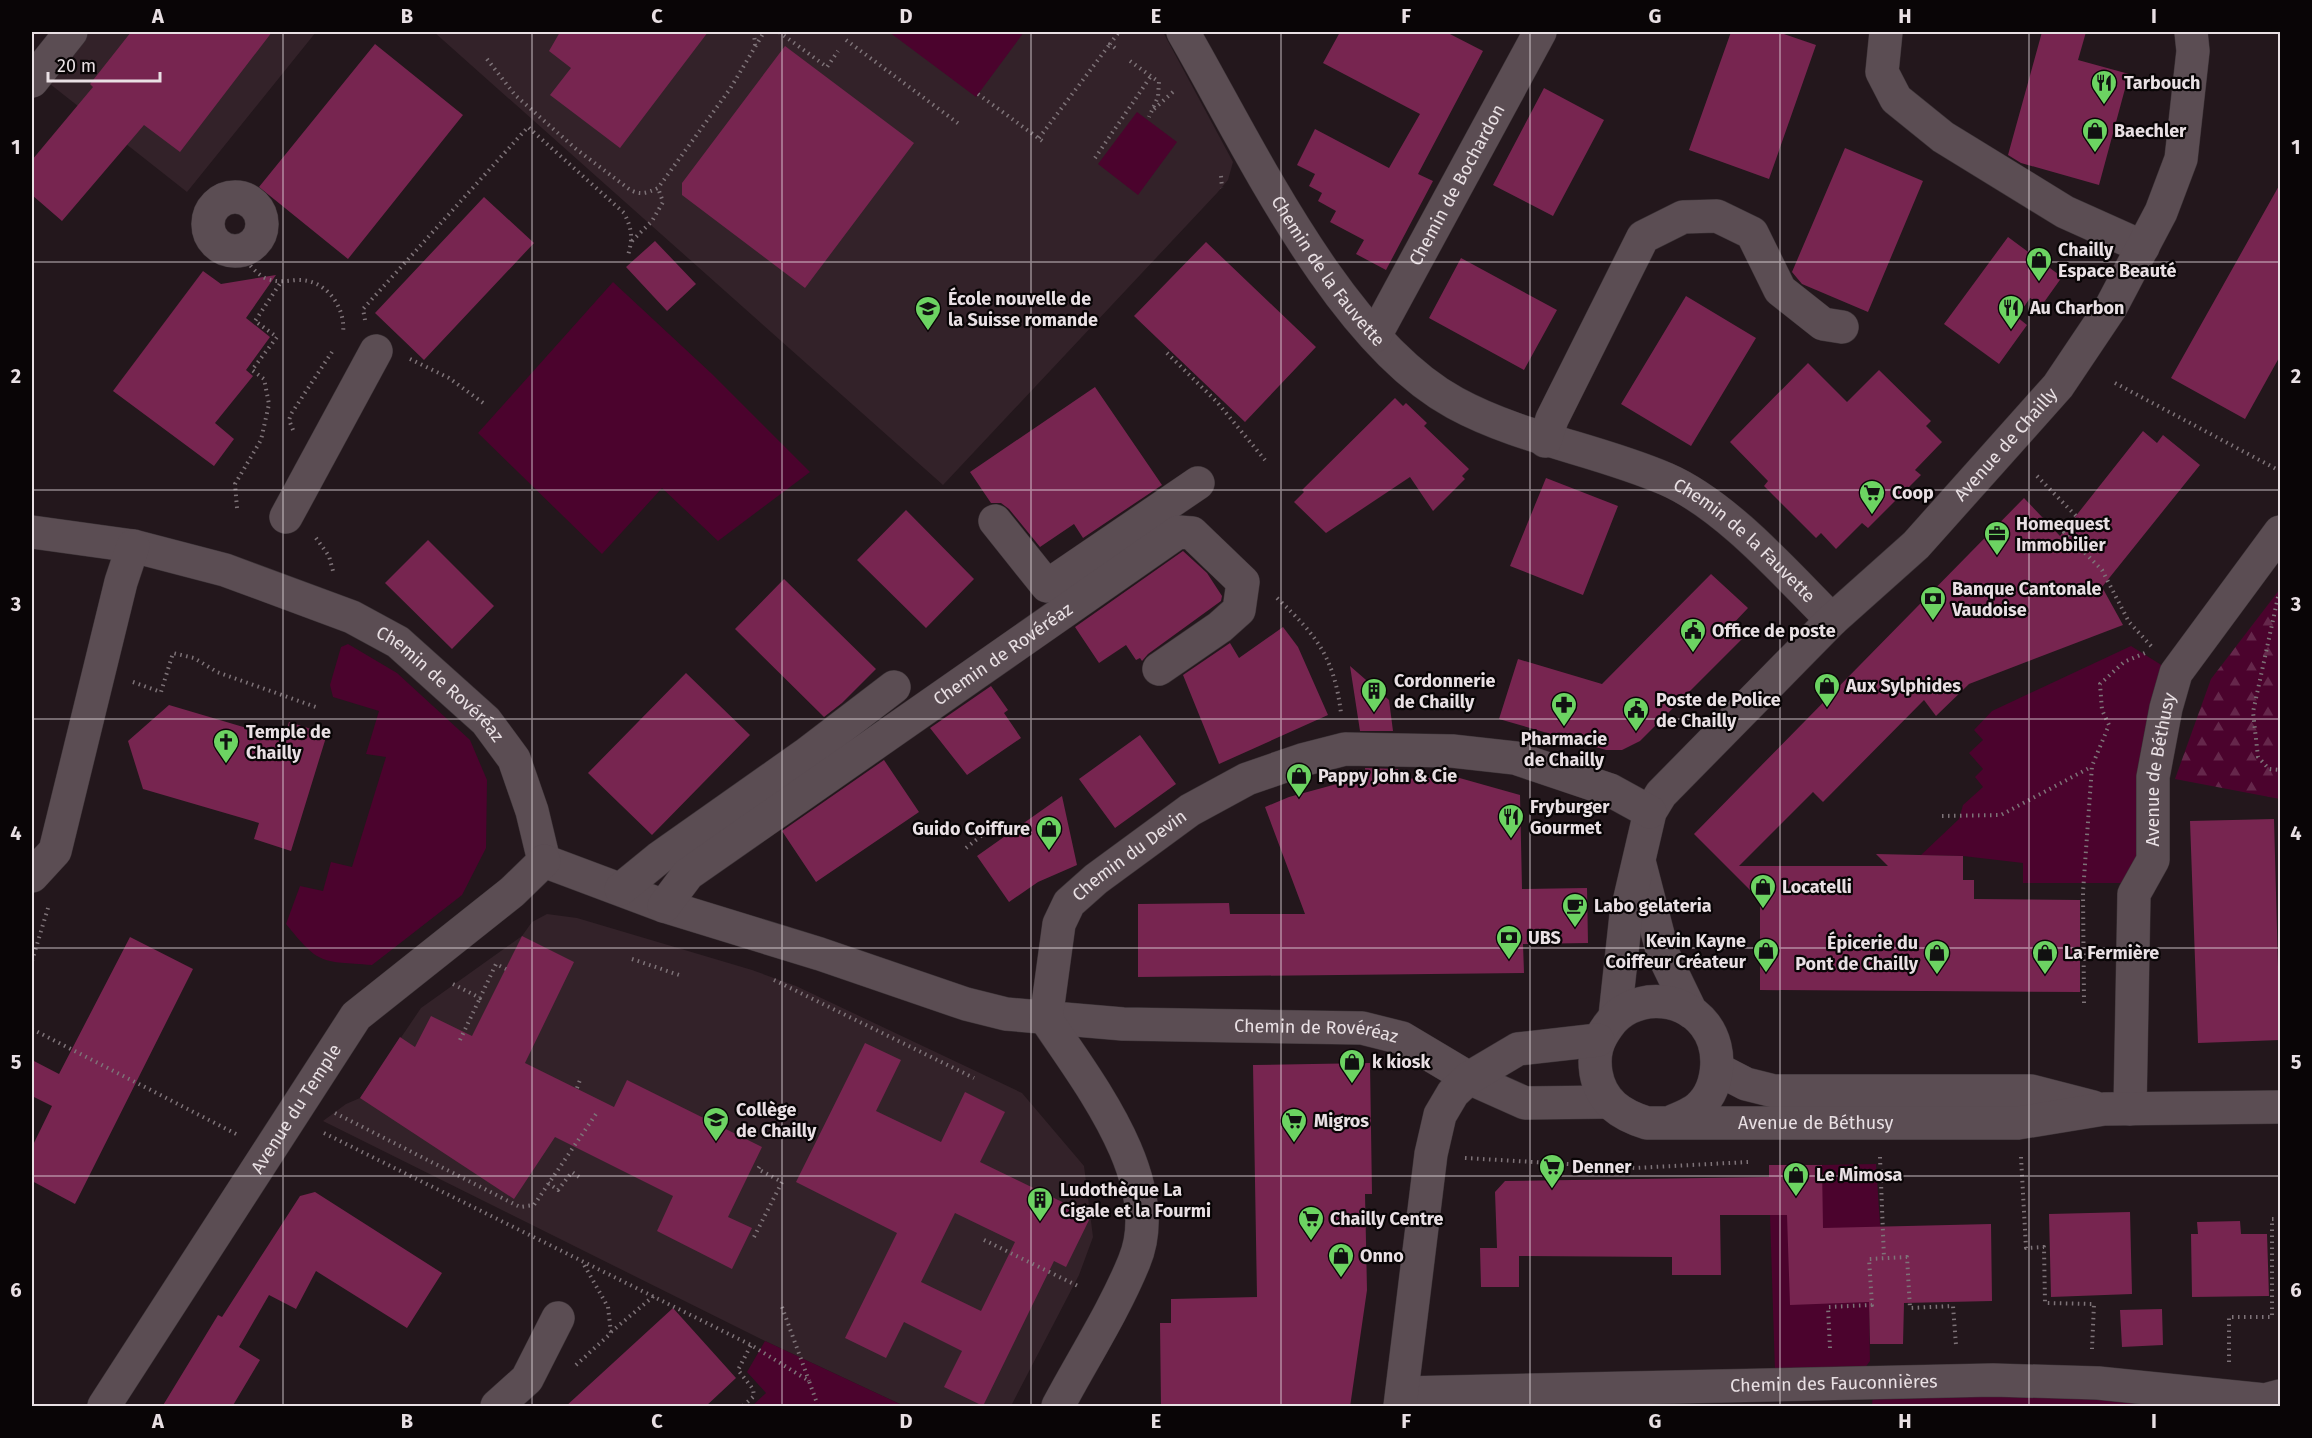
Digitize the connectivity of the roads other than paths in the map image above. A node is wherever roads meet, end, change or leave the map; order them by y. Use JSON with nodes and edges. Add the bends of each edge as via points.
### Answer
{"nodes":[{"id":1,"x":71,"y":32,"type":"edge"},
{"id":2,"x":1183,"y":32,"type":"edge"},
{"id":3,"x":1540,"y":32,"type":"edge"},
{"id":4,"x":1886,"y":32,"type":"edge"},
{"id":5,"x":2191,"y":32,"type":"edge"},
{"id":6,"x":32,"y":81,"type":"edge"},
{"id":7,"x":207,"y":203,"type":"joint"},
{"id":8,"x":2143,"y":247,"type":"junction"},
{"id":9,"x":1842,"y":327,"type":"dead end"},
{"id":10,"x":1375,"y":336,"type":"junction"},
{"id":11,"x":376,"y":351,"type":"road end"},
{"id":12,"x":1545,"y":441,"type":"junction"},
{"id":13,"x":1198,"y":483,"type":"dead end"},
{"id":14,"x":995,"y":521,"type":"dead end"},
{"id":15,"x":299,"y":523,"type":"road end"},
{"id":16,"x":32,"y":532,"type":"edge"},
{"id":17,"x":2280,"y":532,"type":"edge"},
{"id":18,"x":133,"y":546,"type":"junction"},
{"id":19,"x":1832,"y":620,"type":"junction"},
{"id":20,"x":1159,"y":669,"type":"dead end"},
{"id":21,"x":894,"y":687,"type":"dead end"},
{"id":22,"x":1650,"y":812,"type":"junction"},
{"id":23,"x":544,"y":861,"type":"junction"},
{"id":24,"x":1639,"y":864,"type":"junction"},
{"id":25,"x":32,"y":876,"type":"edge"},
{"id":26,"x":621,"y":889,"type":"junction"},
{"id":27,"x":664,"y":906,"type":"junction"},
{"id":28,"x":1691,"y":1012,"type":"junction"},
{"id":29,"x":1046,"y":1019,"type":"junction"},
{"id":30,"x":1607,"y":1028,"type":"junction"},
{"id":31,"x":1717,"y":1069,"type":"junction"},
{"id":32,"x":1469,"y":1078,"type":"junction"},
{"id":33,"x":1609,"y":1102,"type":"junction"},
{"id":34,"x":2280,"y":1107,"type":"edge"},
{"id":35,"x":2117,"y":1109,"type":"junction"},
{"id":36,"x":1669,"y":1123,"type":"junction"},
{"id":37,"x":558,"y":1318,"type":"dead end"},
{"id":38,"x":1608,"y":1398,"type":"edge"},
{"id":39,"x":1401,"y":1400,"type":"edge"},
{"id":40,"x":2273,"y":1401,"type":"edge"},
{"id":41,"x":104,"y":1407,"type":"edge"},
{"id":42,"x":497,"y":1407,"type":"edge"},
{"id":43,"x":1058,"y":1407,"type":"edge"}],
"edges":[{"from":1,"to":6,"type":"street"},
{"from":2,"to":10,"type":"street","name":"Chemin de la Fauvette","via":[[1310,254]]},
{"from":3,"to":10,"type":"street","name":"Chemin de Bochardon"},
{"from":4,"to":8,"type":"street","via":[[1882,72],[1896,99],[1943,137],[2065,212]]},
{"from":5,"to":8,"type":"street","name":"Avenue de Chailly","via":[[2193,51],[2181,159]]},
{"from":7,"to":7,"type":"street","via":[[230,197],[251,201],[262,219],[258,240],[240,251],[219,246],[208,228]]},
{"from":8,"to":19,"type":"street","name":"Avenue de Chailly","via":[[2112,307],[2058,386],[1916,545]]},
{"from":9,"to":12,"type":"street","via":[[1823,324],[1780,290],[1752,233],[1718,216],[1683,217],[1643,237],[1552,419]]},
{"from":10,"to":12,"type":"street","name":"Chemin de la Fauvette","via":[[1407,369],[1455,403]]},
{"from":11,"to":15,"type":"street"},
{"from":12,"to":19,"type":"street","name":"Chemin de la Fauvette","via":[[1616,460],[1668,480],[1718,512]]},
{"from":13,"to":14,"type":"street","via":[[1047,586]]},
{"from":16,"to":18,"type":"street","name":"Chemin de Rovéréaz"},
{"from":17,"to":35,"type":"street","name":"Avenue de Béthusy","via":[[2176,673],[2166,708],[2152,777],[2153,860],[2134,894]]},
{"from":18,"to":23,"type":"street","name":"Chemin de Rovéréaz","via":[[225,570],[334,610],[398,642],[486,721],[514,759]]},
{"from":18,"to":25,"type":"street","via":[[55,851]]},
{"from":19,"to":22,"type":"street","name":"Avenue de Chailly","via":[[1677,777]]},
{"from":20,"to":27,"type":"street","name":"Chemin de Rovéréaz","via":[[1239,610],[1243,582],[1192,533],[1178,532],[688,874]]},
{"from":21,"to":26,"type":"street"},
{"from":22,"to":24,"type":"street","name":"Avenue de Chailly"},
{"from":22,"to":29,"type":"street","name":"Chemin du Devin","via":[[1610,790],[1515,758],[1452,751],[1345,749],[1246,779],[1190,810],[1069,903],[1059,924]]},
{"from":23,"to":26,"type":"street","name":"Chemin de Rovéréaz"},
{"from":23,"to":41,"type":"street","name":"Avenue du Temple","via":[[512,892],[356,1016]]},
{"from":24,"to":28,"type":"street","name":"Avenue de Chailly","via":[[1663,954]]},
{"from":24,"to":30,"type":"street","name":"Avenue de Chailly"},
{"from":26,"to":27,"type":"street","name":"Chemin de Rovéréaz"},
{"from":27,"to":29,"type":"street","name":"Chemin de Rovéréaz","via":[[966,1004]]},
{"from":28,"to":30,"type":"street","via":[[1671,1002],[1646,1001],[1629,1006]]},
{"from":28,"to":31,"type":"street","via":[[1705,1025],[1714,1043]]},
{"from":29,"to":32,"type":"street","name":"Chemin de Rovéréaz","via":[[1362,1028],[1402,1038]]},
{"from":29,"to":43,"type":"street","via":[[1122,1139],[1137,1185],[1142,1223],[1135,1260]]},
{"from":30,"to":32,"type":"street","via":[[1518,1049]]},
{"from":30,"to":33,"type":"street","name":"Avenue de Béthusy","via":[[1594,1060],[1598,1083]]},
{"from":31,"to":35,"type":"street","name":"Avenue de Béthusy","via":[[1746,1084],[1774,1091],[2031,1091]]},
{"from":31,"to":36,"type":"street","via":[[1712,1089],[1695,1110]]},
{"from":32,"to":33,"type":"street","name":"Chemin de Rovéréaz","via":[[1525,1103]]},
{"from":32,"to":39,"type":"street","via":[[1453,1093],[1435,1129]]},
{"from":33,"to":36,"type":"street","name":"Avenue de Béthusy","via":[[1626,1117],[1647,1124]]},
{"from":34,"to":35,"type":"street","name":"Avenue de Béthusy"},
{"from":35,"to":36,"type":"street","name":"Avenue de Béthusy","via":[[2031,1123]]},
{"from":37,"to":42,"type":"street","via":[[527,1379]]},
{"from":38,"to":39,"type":"street","name":"Chemin des Fauconnières"},
{"from":38,"to":40,"type":"street","name":"Chemin des Fauconnières","via":[[1832,1384],[1956,1382],[2092,1383]]}]}
